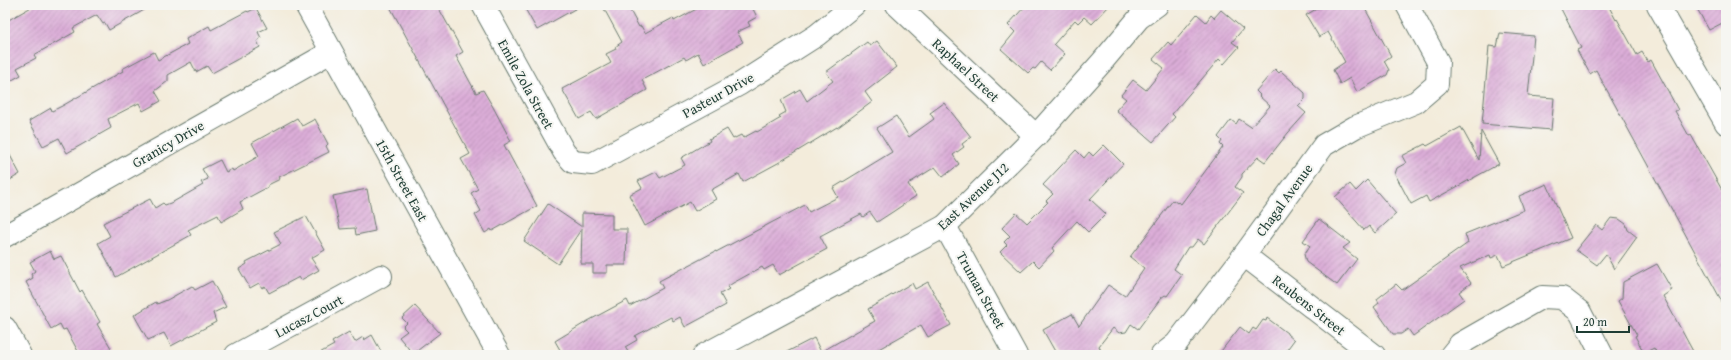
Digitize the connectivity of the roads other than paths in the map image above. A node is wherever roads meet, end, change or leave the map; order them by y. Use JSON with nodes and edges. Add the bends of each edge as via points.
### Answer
{"nodes":[{"id":1,"x":306,"y":5,"type":"edge"},
{"id":2,"x":483,"y":5,"type":"edge"},
{"id":3,"x":854,"y":5,"type":"edge"},
{"id":4,"x":897,"y":5,"type":"edge"},
{"id":5,"x":1157,"y":5,"type":"edge"},
{"id":6,"x":1407,"y":5,"type":"edge"},
{"id":7,"x":1658,"y":5,"type":"edge"},
{"id":8,"x":331,"y":52,"type":"junction"},
{"id":9,"x":1726,"y":123,"type":"edge"},
{"id":10,"x":1036,"y":136,"type":"junction"},
{"id":11,"x":573,"y":162,"type":"joint"},
{"id":12,"x":945,"y":226,"type":"junction"},
{"id":13,"x":5,"y":236,"type":"edge"},
{"id":14,"x":1244,"y":255,"type":"junction"},
{"id":15,"x":381,"y":276,"type":"dead end"},
{"id":16,"x":5,"y":328,"type":"edge"},
{"id":17,"x":20,"y":355,"type":"edge"},
{"id":18,"x":236,"y":355,"type":"edge"},
{"id":19,"x":499,"y":355,"type":"edge"},
{"id":20,"x":704,"y":355,"type":"edge"},
{"id":21,"x":1016,"y":355,"type":"edge"},
{"id":22,"x":1162,"y":355,"type":"edge"},
{"id":23,"x":1374,"y":355,"type":"edge"},
{"id":24,"x":1452,"y":355,"type":"edge"},
{"id":25,"x":1602,"y":355,"type":"edge"}],
"edges":[{"from":1,"to":8,"type":"street","name":"15th Street East"},
{"from":2,"to":11,"type":"street","name":"Emile Zola Street","via":[[564,152]]},
{"from":3,"to":11,"type":"street","name":"Pasteur Drive","via":[[817,35],[740,84],[592,164]]},
{"from":4,"to":10,"type":"street","name":"Raphael Street"},
{"from":5,"to":10,"type":"street","name":"East Avenue J12","via":[[1139,18]]},
{"from":6,"to":14,"type":"street","name":"Chagal Avenue","via":[[1438,62],[1437,84],[1416,102],[1356,127],[1324,145]]},
{"from":7,"to":9,"type":"street"},
{"from":8,"to":13,"type":"street","name":"Granicy Drive"},
{"from":8,"to":19,"type":"street","name":"15th Street East"},
{"from":10,"to":12,"type":"street","name":"East Avenue J12"},
{"from":12,"to":20,"type":"street","name":"East Avenue J12"},
{"from":12,"to":21,"type":"street","name":"Truman Street"},
{"from":14,"to":22,"type":"street","name":"Chagal Avenue","via":[[1176,344]]},
{"from":14,"to":23,"type":"street","name":"Reubens Street"},
{"from":15,"to":18,"type":"street","name":"Lucasz Court"},
{"from":16,"to":17,"type":"street"},
{"from":24,"to":25,"type":"street","via":[[1460,344],[1542,297],[1562,298],[1580,312]]}]}
